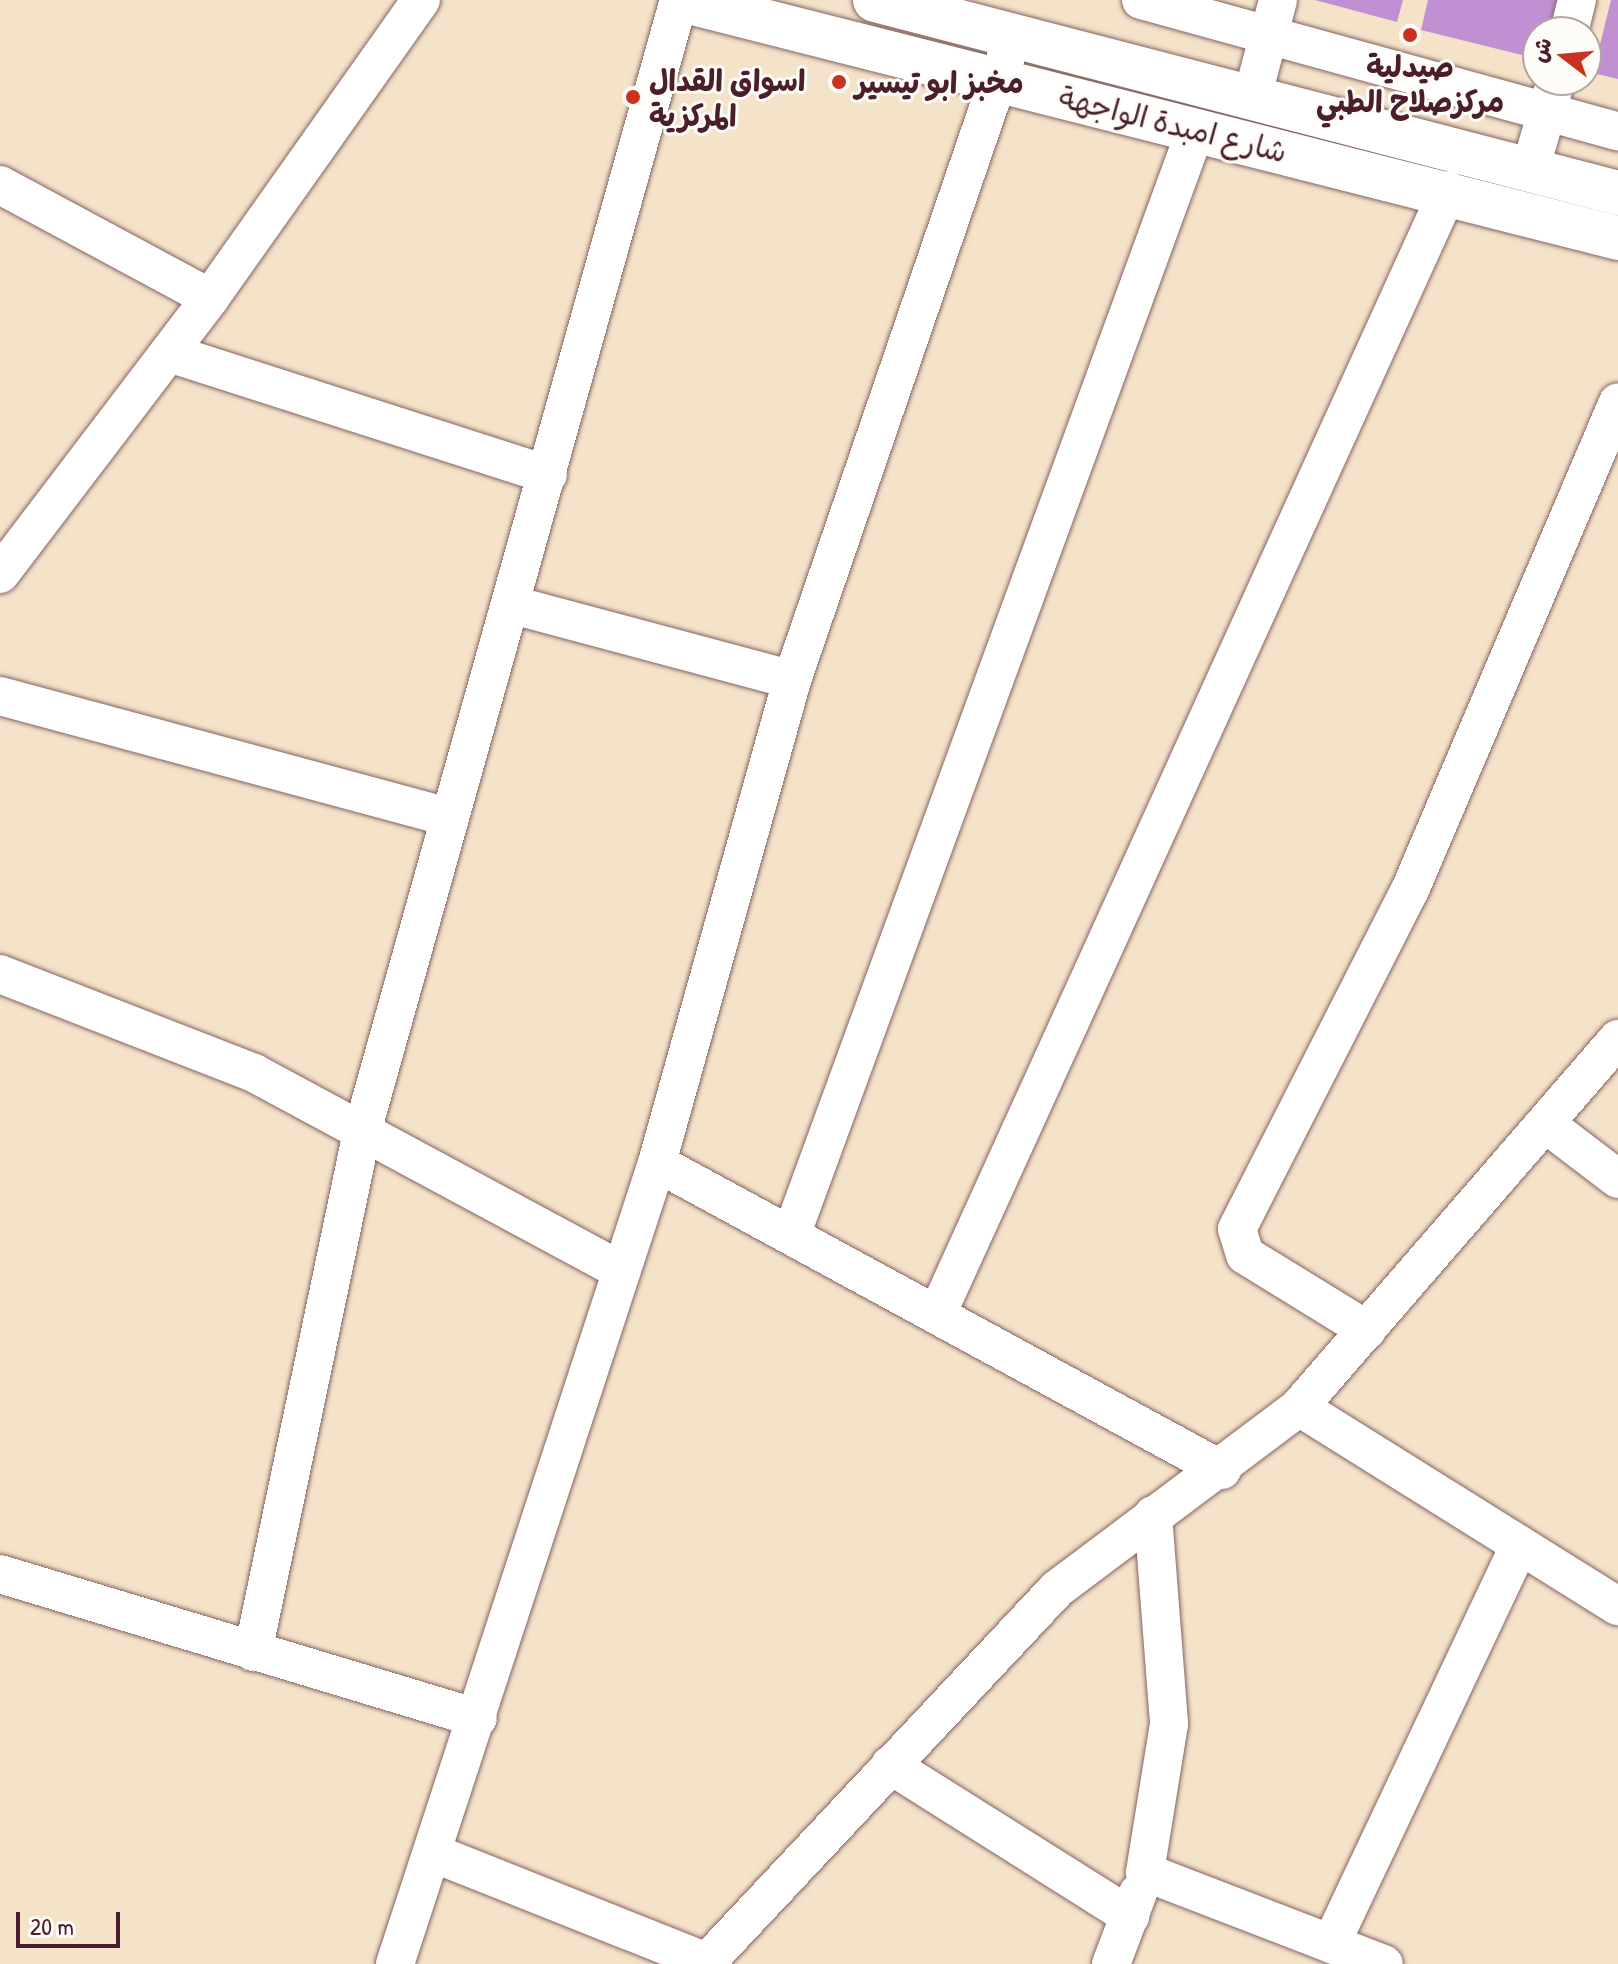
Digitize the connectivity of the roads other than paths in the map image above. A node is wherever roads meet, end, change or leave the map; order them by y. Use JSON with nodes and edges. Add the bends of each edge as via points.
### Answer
{"nodes":[{"id":1,"x":421,"y":0,"type":"edge"},
{"id":2,"x":680,"y":0,"type":"edge"},
{"id":3,"x":875,"y":0,"type":"edge"},
{"id":4,"x":1141,"y":0,"type":"edge"},
{"id":5,"x":1278,"y":0,"type":"edge"},
{"id":6,"x":973,"y":13,"type":"edge"},
{"id":7,"x":1013,"y":36,"type":"junction"},
{"id":8,"x":1268,"y":36,"type":"junction"},
{"id":9,"x":1000,"y":82,"type":"junction"},
{"id":10,"x":1522,"y":90,"type":"edge"},
{"id":11,"x":1253,"y":94,"type":"junction"},
{"id":12,"x":1552,"y":96,"type":"edge"},
{"id":13,"x":1196,"y":129,"type":"junction"},
{"id":14,"x":1618,"y":131,"type":"edge"},
{"id":15,"x":1530,"y":170,"type":"junction"},
{"id":16,"x":0,"y":185,"type":"edge"},
{"id":17,"x":1448,"y":191,"type":"junction"},
{"id":18,"x":1618,"y":193,"type":"edge"},
{"id":19,"x":1618,"y":238,"type":"edge"},
{"id":20,"x":210,"y":298,"type":"junction"},
{"id":21,"x":169,"y":353,"type":"junction"},
{"id":22,"x":1618,"y":402,"type":"edge"},
{"id":23,"x":548,"y":475,"type":"junction"},
{"id":24,"x":0,"y":574,"type":"edge"},
{"id":25,"x":513,"y":605,"type":"junction"},
{"id":26,"x":792,"y":680,"type":"junction"},
{"id":27,"x":0,"y":696,"type":"edge"},
{"id":28,"x":446,"y":816,"type":"junction"},
{"id":29,"x":0,"y":974,"type":"edge"},
{"id":30,"x":1618,"y":1039,"type":"edge"},
{"id":31,"x":1547,"y":1125,"type":"junction"},
{"id":32,"x":362,"y":1132,"type":"junction"},
{"id":33,"x":657,"y":1163,"type":"junction"},
{"id":34,"x":1618,"y":1179,"type":"edge"},
{"id":35,"x":792,"y":1233,"type":"junction"},
{"id":36,"x":621,"y":1271,"type":"junction"},
{"id":37,"x":938,"y":1312,"type":"junction"},
{"id":38,"x":1367,"y":1330,"type":"junction"},
{"id":39,"x":1299,"y":1407,"type":"junction"},
{"id":40,"x":1222,"y":1470,"type":"junction"},
{"id":41,"x":1153,"y":1515,"type":"junction"},
{"id":42,"x":1520,"y":1545,"type":"junction"},
{"id":43,"x":0,"y":1574,"type":"edge"},
{"id":44,"x":1618,"y":1606,"type":"edge"},
{"id":45,"x":253,"y":1652,"type":"junction"},
{"id":46,"x":478,"y":1718,"type":"junction"},
{"id":47,"x":890,"y":1765,"type":"junction"},
{"id":48,"x":433,"y":1853,"type":"junction"},
{"id":49,"x":1145,"y":1872,"type":"junction"},
{"id":50,"x":1130,"y":1916,"type":"junction"},
{"id":51,"x":1331,"y":1944,"type":"junction"},
{"id":52,"x":706,"y":1963,"type":"edge"},
{"id":53,"x":395,"y":1964,"type":"edge"},
{"id":54,"x":1111,"y":1964,"type":"edge"},
{"id":55,"x":1384,"y":1964,"type":"edge"}],
"edges":[{"from":1,"to":20,"type":"street"},
{"from":2,"to":9,"type":"main road","name":"شارع امبدة الواجهة"},
{"from":2,"to":23,"type":"street"},
{"from":3,"to":6,"type":"main road","name":"شارع امبدة الواجهة"},
{"from":4,"to":8,"type":"street"},
{"from":5,"to":8,"type":"street"},
{"from":6,"to":7,"type":"main road","name":"شارع امبدة الواجهة"},
{"from":7,"to":9,"type":"street"},
{"from":7,"to":11,"type":"main road","name":"شارع امبدة الواجهة"},
{"from":8,"to":10,"type":"street"},
{"from":8,"to":11,"type":"street"},
{"from":9,"to":13,"type":"main road","name":"شارع امبدة الواجهة"},
{"from":9,"to":26,"type":"street"},
{"from":11,"to":15,"type":"main road","name":"شارع امبدة الواجهة"},
{"from":12,"to":14,"type":"street"},
{"from":12,"to":15,"type":"street"},
{"from":13,"to":17,"type":"main road","name":"شارع امبدة الواجهة"},
{"from":13,"to":35,"type":"street"},
{"from":15,"to":18,"type":"main road","name":"شارع امبدة الواجهة"},
{"from":16,"to":20,"type":"street"},
{"from":17,"to":19,"type":"main road","name":"شارع امبدة الواجهة"},
{"from":17,"to":37,"type":"street"},
{"from":20,"to":21,"type":"street"},
{"from":21,"to":23,"type":"street"},
{"from":21,"to":24,"type":"street"},
{"from":22,"to":38,"type":"street","via":[[1410,890],[1237,1229],[1245,1255]]},
{"from":23,"to":25,"type":"street"},
{"from":25,"to":26,"type":"street"},
{"from":25,"to":28,"type":"street"},
{"from":26,"to":33,"type":"street"},
{"from":27,"to":28,"type":"street"},
{"from":28,"to":32,"type":"street"},
{"from":29,"to":32,"type":"street","via":[[209,1053]]},
{"from":30,"to":31,"type":"street"},
{"from":31,"to":34,"type":"street"},
{"from":31,"to":38,"type":"street"},
{"from":32,"to":36,"type":"street"},
{"from":32,"to":45,"type":"street"},
{"from":33,"to":35,"type":"street"},
{"from":33,"to":36,"type":"street"},
{"from":35,"to":37,"type":"street"},
{"from":36,"to":46,"type":"street"},
{"from":37,"to":40,"type":"street"},
{"from":38,"to":39,"type":"street"},
{"from":39,"to":40,"type":"street"},
{"from":39,"to":42,"type":"street"},
{"from":40,"to":41,"type":"street"},
{"from":41,"to":47,"type":"street","via":[[1057,1589]]},
{"from":41,"to":49,"type":"street","via":[[1169,1724]]},
{"from":42,"to":44,"type":"street"},
{"from":42,"to":51,"type":"street"},
{"from":43,"to":45,"type":"street"},
{"from":45,"to":46,"type":"street"},
{"from":46,"to":48,"type":"street"},
{"from":47,"to":50,"type":"street"},
{"from":47,"to":52,"type":"street"},
{"from":48,"to":52,"type":"street"},
{"from":48,"to":53,"type":"street"},
{"from":49,"to":50,"type":"street"},
{"from":49,"to":51,"type":"street"},
{"from":50,"to":54,"type":"street"},
{"from":51,"to":55,"type":"street"}]}
